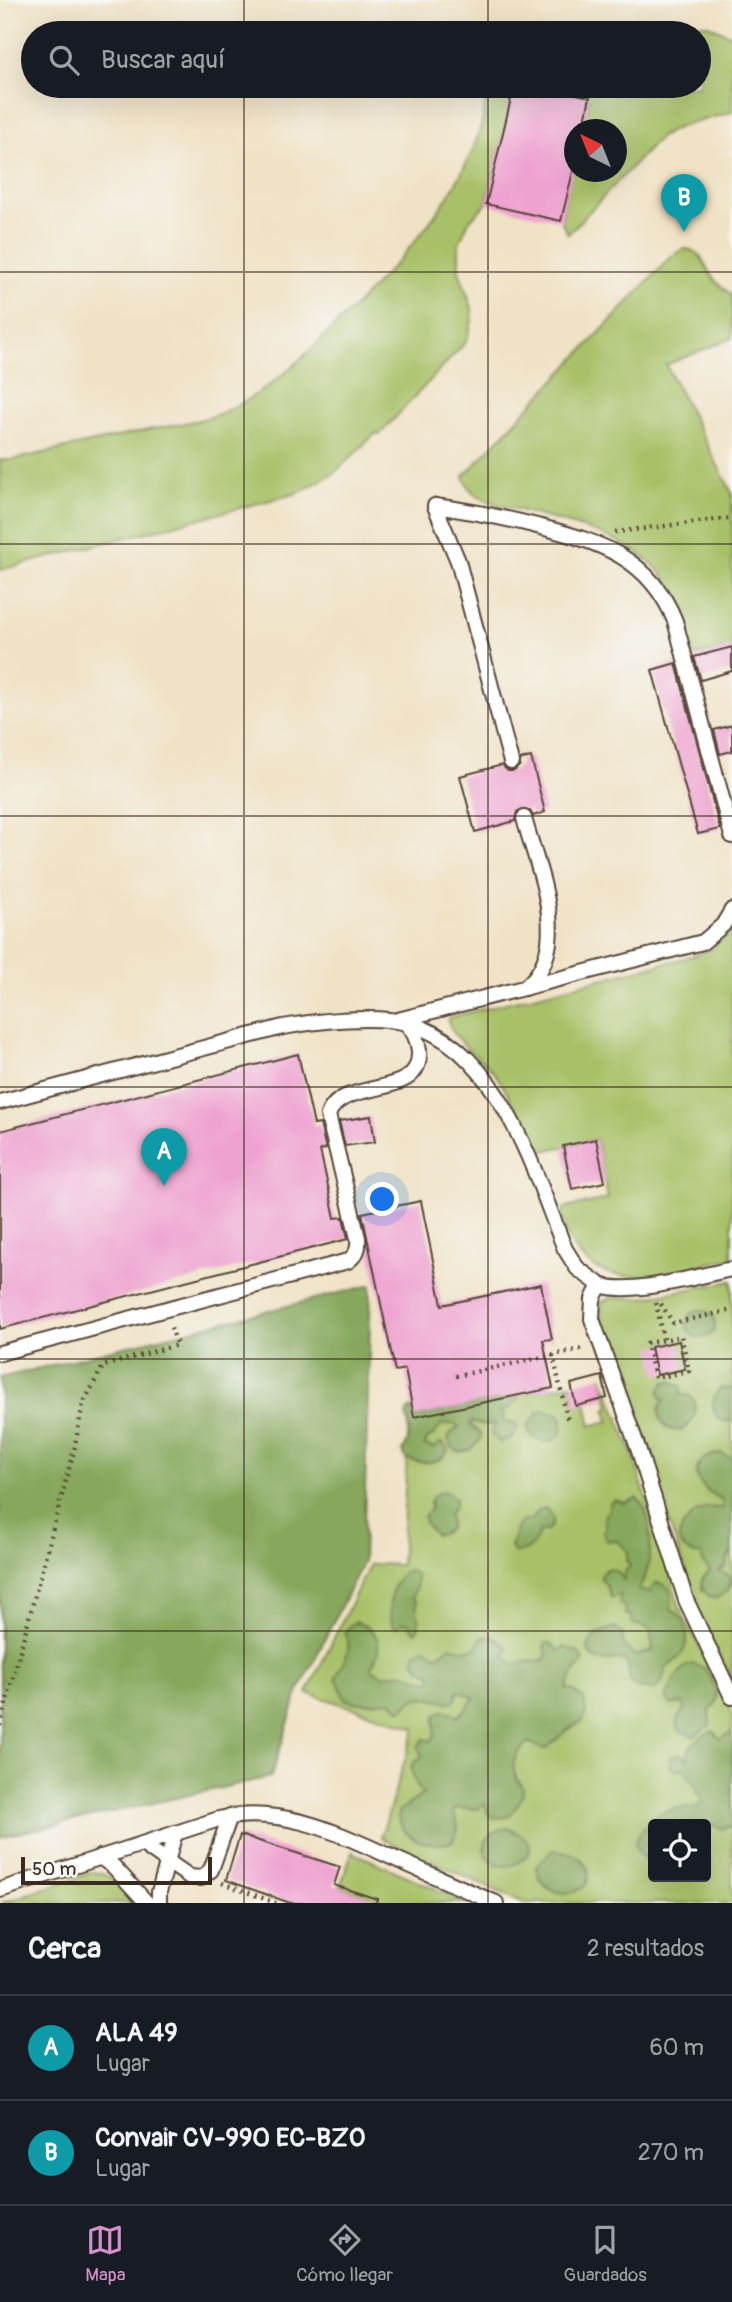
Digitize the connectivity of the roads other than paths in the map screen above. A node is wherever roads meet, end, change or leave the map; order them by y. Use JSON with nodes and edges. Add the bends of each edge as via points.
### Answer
{"nodes":[{"id":1,"x":511,"y":762,"type":"dead end"},
{"id":2,"x":524,"y":818,"type":"dead end"},
{"id":3,"x":732,"y":836,"type":"edge"},
{"id":4,"x":732,"y":910,"type":"edge"},
{"id":5,"x":523,"y":989,"type":"junction"},
{"id":6,"x":401,"y":1021,"type":"junction"},
{"id":7,"x":0,"y":1102,"type":"edge"},
{"id":8,"x":732,"y":1269,"type":"edge"},
{"id":9,"x":600,"y":1285,"type":"junction"},
{"id":10,"x":0,"y":1353,"type":"edge"},
{"id":11,"x":732,"y":1697,"type":"edge"},
{"id":12,"x":230,"y":1816,"type":"junction"},
{"id":13,"x":176,"y":1833,"type":"junction"},
{"id":14,"x":142,"y":1844,"type":"junction"},
{"id":15,"x":100,"y":1857,"type":"junction"},
{"id":16,"x":167,"y":1861,"type":"junction"},
{"id":17,"x":0,"y":1890,"type":"edge"},
{"id":18,"x":147,"y":1903,"type":"edge"},
{"id":19,"x":159,"y":1903,"type":"edge"},
{"id":20,"x":496,"y":1903,"type":"edge"}],
"edges":[{"from":1,"to":3,"type":"lane","via":[[458,561],[435,506],[488,514],[602,545],[650,579],[669,606]]},
{"from":2,"to":5,"type":"lane","via":[[551,937],[541,969]]},
{"from":4,"to":5,"type":"lane","via":[[703,942]]},
{"from":5,"to":6,"type":"lane"},
{"from":6,"to":7,"type":"lane","via":[[283,1027]]},
{"from":6,"to":9,"type":"lane","via":[[428,1030],[453,1048],[496,1092],[565,1249],[577,1268]]},
{"from":6,"to":10,"type":"lane","via":[[414,1034],[419,1051],[412,1073],[401,1081],[339,1099],[328,1115],[358,1238],[354,1257]]},
{"from":8,"to":9,"type":"lane","via":[[629,1289]]},
{"from":9,"to":11,"type":"lane","via":[[593,1299],[592,1319],[686,1600]]},
{"from":12,"to":13,"type":"lane"},
{"from":12,"to":16,"type":"lane","via":[[207,1875],[193,1879]]},
{"from":12,"to":20,"type":"lane","via":[[266,1815],[323,1829]]},
{"from":13,"to":14,"type":"lane"},
{"from":13,"to":16,"type":"lane"},
{"from":14,"to":15,"type":"lane"},
{"from":14,"to":16,"type":"lane"},
{"from":15,"to":17,"type":"lane"},
{"from":15,"to":18,"type":"lane"},
{"from":16,"to":19,"type":"lane"}]}
